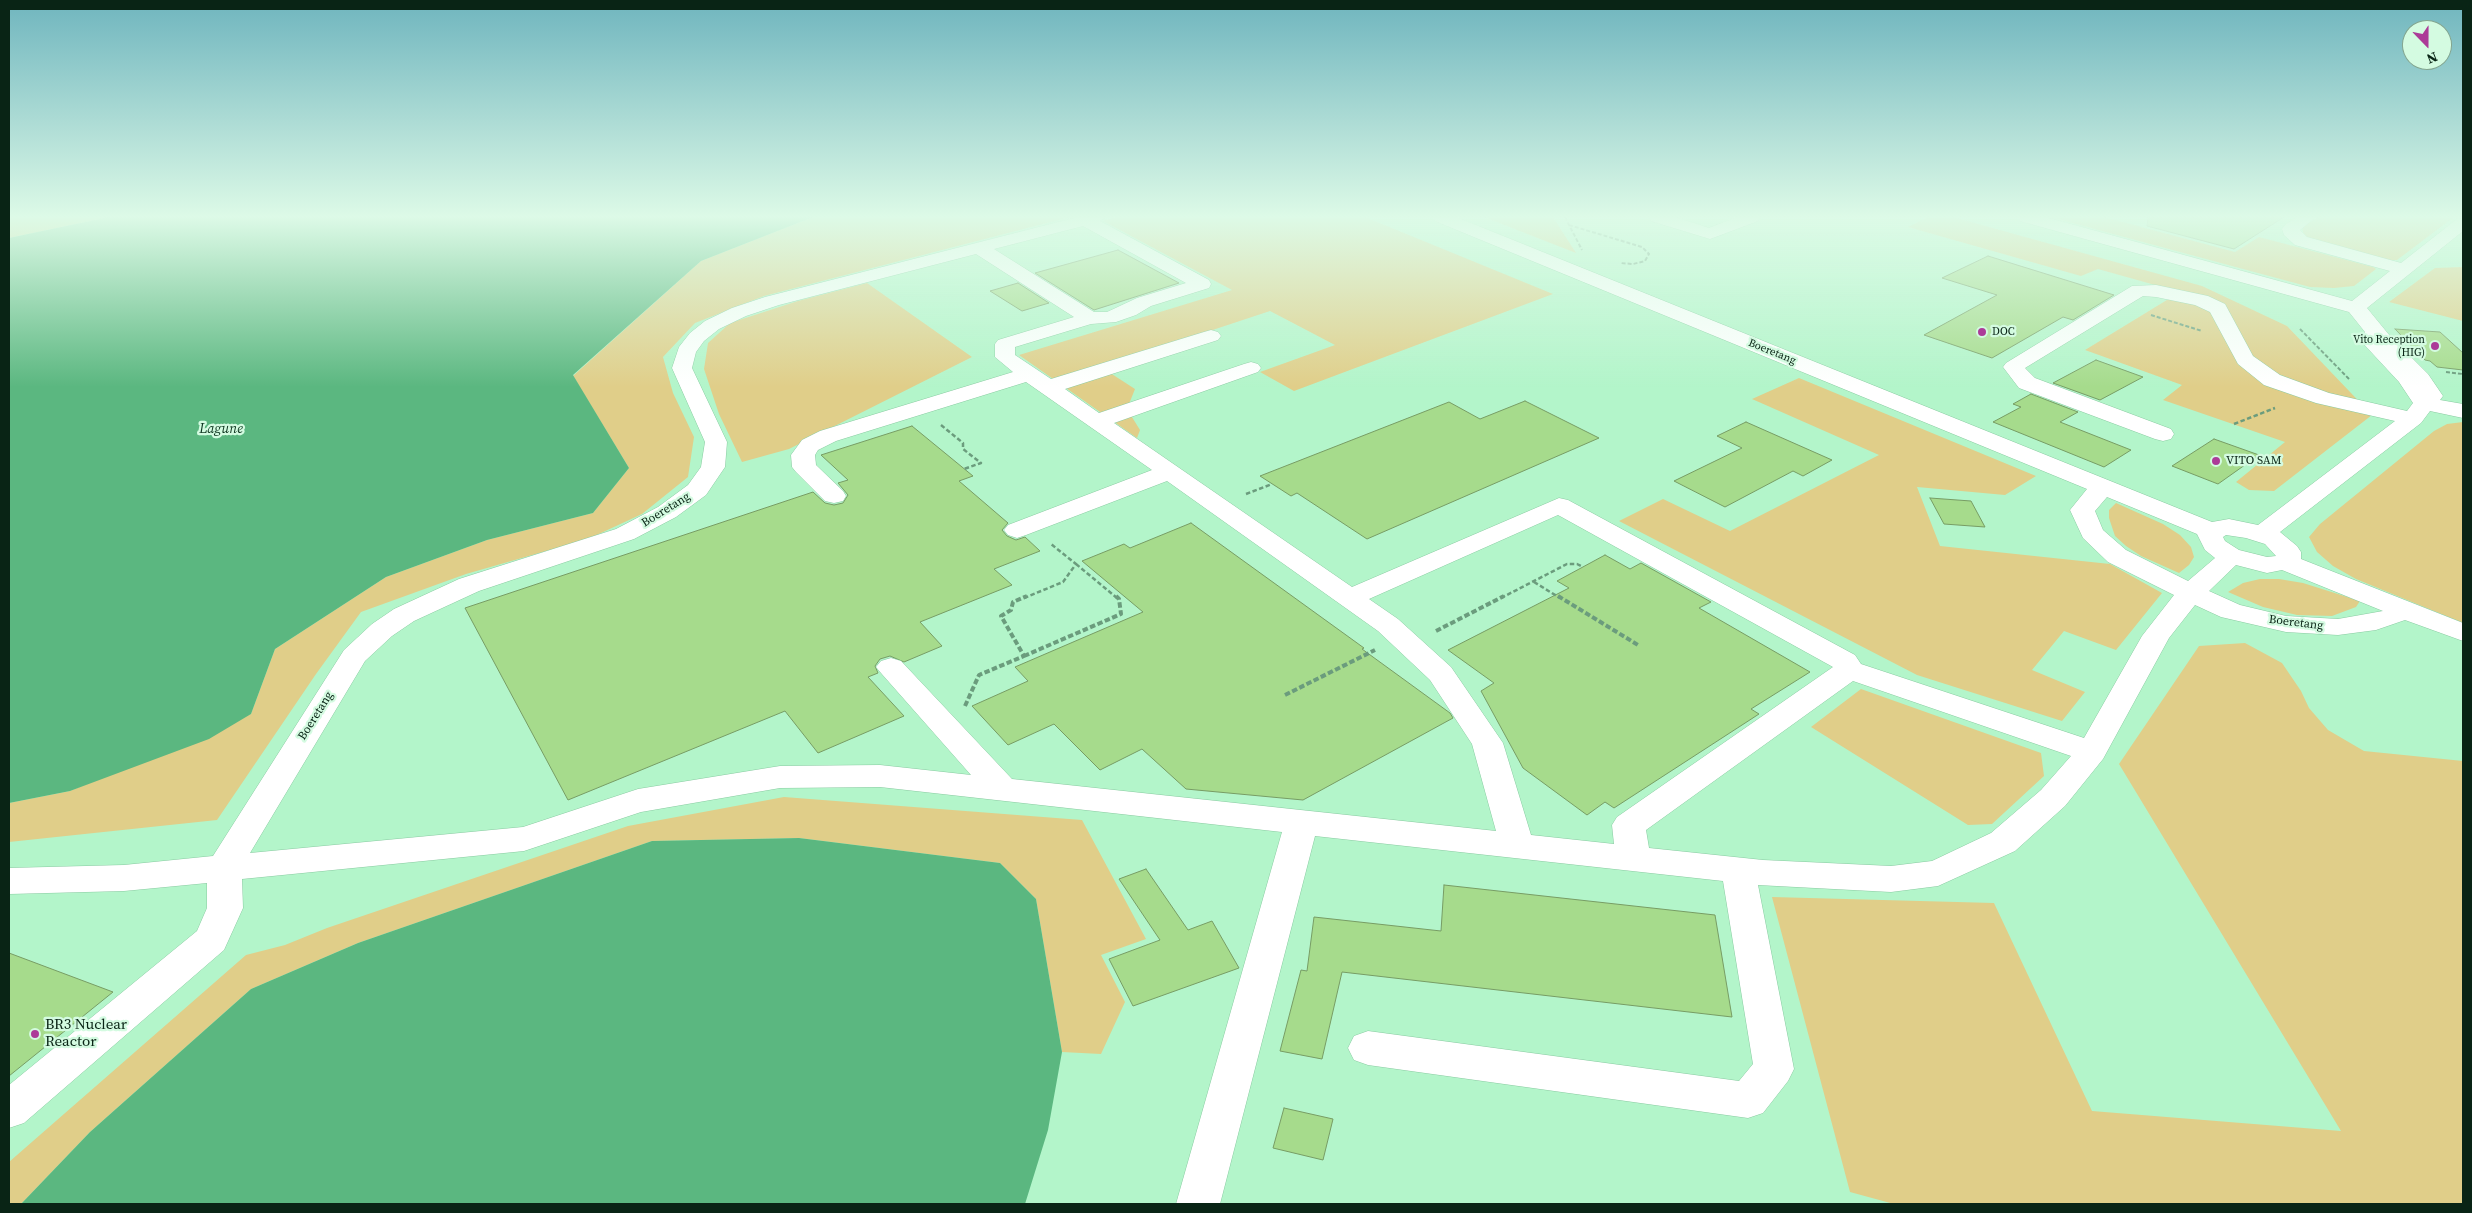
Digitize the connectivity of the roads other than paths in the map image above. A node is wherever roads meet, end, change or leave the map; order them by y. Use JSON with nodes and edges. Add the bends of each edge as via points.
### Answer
{"nodes":[{"id":1,"x":878,"y":274,"type":"edge"},
{"id":2,"x":1019,"y":274,"type":"edge"},
{"id":3,"x":1185,"y":274,"type":"edge"},
{"id":4,"x":1580,"y":274,"type":"edge"},
{"id":5,"x":2233,"y":274,"type":"edge"},
{"id":6,"x":2398,"y":274,"type":"edge"},
{"id":7,"x":2286,"y":288,"type":"junction"},
{"id":8,"x":2156,"y":291,"type":"junction"},
{"id":9,"x":2356,"y":308,"type":"junction"},
{"id":10,"x":1090,"y":318,"type":"junction"},
{"id":11,"x":1211,"y":336,"type":"dead end"},
{"id":12,"x":2349,"y":337,"type":"dead end"},
{"id":13,"x":1251,"y":368,"type":"dead end"},
{"id":14,"x":1030,"y":374,"type":"junction"},
{"id":15,"x":1049,"y":387,"type":"junction"},
{"id":16,"x":2417,"y":411,"type":"junction"},
{"id":17,"x":2463,"y":411,"type":"edge"},
{"id":18,"x":1097,"y":421,"type":"junction"},
{"id":19,"x":2163,"y":434,"type":"dead end"},
{"id":20,"x":1170,"y":472,"type":"junction"},
{"id":21,"x":2103,"y":486,"type":"junction"},
{"id":22,"x":834,"y":496,"type":"dead end"},
{"id":23,"x":1023,"y":528,"type":"road end"},
{"id":24,"x":2212,"y":531,"type":"junction"},
{"id":25,"x":2262,"y":534,"type":"junction"},
{"id":26,"x":2230,"y":556,"type":"junction"},
{"id":27,"x":2285,"y":562,"type":"junction"},
{"id":28,"x":2190,"y":594,"type":"junction"},
{"id":29,"x":1350,"y":598,"type":"junction"},
{"id":30,"x":2403,"y":608,"type":"junction"},
{"id":31,"x":2463,"y":633,"type":"edge"},
{"id":32,"x":891,"y":667,"type":"dead end"},
{"id":33,"x":1849,"y":670,"type":"junction"},
{"id":34,"x":2092,"y":752,"type":"junction"},
{"id":35,"x":1002,"y":789,"type":"junction"},
{"id":36,"x":1302,"y":822,"type":"junction"},
{"id":37,"x":1517,"y":845,"type":"junction"},
{"id":38,"x":1633,"y":859,"type":"junction"},
{"id":39,"x":224,"y":868,"type":"junction"},
{"id":40,"x":1738,"y":870,"type":"junction"},
{"id":41,"x":9,"y":881,"type":"edge"},
{"id":42,"x":1368,"y":1048,"type":"dead end"},
{"id":43,"x":9,"y":1110,"type":"edge"},
{"id":44,"x":1198,"y":1204,"type":"edge"}],
"edges":[{"from":1,"to":39,"type":"street","name":"Boeretang","via":[[772,301],[712,325],[697,337],[686,351],[682,368],[716,442],[713,467],[697,490],[667,512],[625,534],[461,588],[404,615],[382,630],[354,656]]},
{"from":2,"to":10,"type":"street"},
{"from":3,"to":10,"type":"street","via":[[1202,284],[1144,302],[1129,312],[1109,318]]},
{"from":4,"to":21,"type":"street","name":"Boeretang"},
{"from":5,"to":7,"type":"street"},
{"from":6,"to":9,"type":"street"},
{"from":7,"to":8,"type":"street"},
{"from":7,"to":9,"type":"street"},
{"from":8,"to":16,"type":"street","via":[[2195,298],[2218,308],[2245,360],[2272,380],[2310,393]]},
{"from":8,"to":19,"type":"street","via":[[2139,290],[2013,367],[2027,383]]},
{"from":9,"to":16,"type":"street","via":[[2376,333],[2370,339],[2407,378]]},
{"from":10,"to":14,"type":"street","via":[[1005,344],[1005,357]]},
{"from":11,"to":15,"type":"street"},
{"from":12,"to":16,"type":"street"},
{"from":13,"to":18,"type":"street"},
{"from":14,"to":15,"type":"street"},
{"from":14,"to":22,"type":"street","via":[[828,436],[810,445],[803,455],[804,467]]},
{"from":15,"to":18,"type":"street"},
{"from":16,"to":17,"type":"street"},
{"from":16,"to":25,"type":"street"},
{"from":18,"to":20,"type":"street"},
{"from":20,"to":23,"type":"street"},
{"from":20,"to":29,"type":"street"},
{"from":21,"to":24,"type":"street","name":"Boeretang"},
{"from":21,"to":28,"type":"street","name":"Boeretang","via":[[2082,510],[2092,533],[2117,556]]},
{"from":24,"to":25,"type":"street","name":"Boeretang","via":[[2230,527]]},
{"from":24,"to":26,"type":"street","via":[[2210,540]]},
{"from":25,"to":27,"type":"street","name":"Boeretang","via":[[2274,539],[2288,552]]},
{"from":26,"to":27,"type":"street","via":[[2255,564]]},
{"from":26,"to":28,"type":"street"},
{"from":27,"to":30,"type":"street"},
{"from":28,"to":30,"type":"street","name":"Boeretang","via":[[2231,611],[2286,624],[2338,627],[2376,622]]},
{"from":28,"to":34,"type":"street","via":[[2145,652]]},
{"from":29,"to":33,"type":"street","via":[[1559,505],[1845,661]]},
{"from":29,"to":37,"type":"street","via":[[1388,624],[1440,674],[1487,743]]},
{"from":30,"to":31,"type":"street"},
{"from":32,"to":35,"type":"street"},
{"from":33,"to":34,"type":"street"},
{"from":33,"to":38,"type":"street","via":[[1629,825]]},
{"from":34,"to":40,"type":"street","via":[[2054,798],[2004,842],[1938,873],[1892,878]]},
{"from":35,"to":36,"type":"street"},
{"from":35,"to":39,"type":"street","via":[[880,776],[780,777],[638,801],[524,839]]},
{"from":36,"to":37,"type":"street"},
{"from":36,"to":44,"type":"street"},
{"from":37,"to":38,"type":"street"},
{"from":38,"to":40,"type":"street"},
{"from":39,"to":41,"type":"street","via":[[124,878]]},
{"from":39,"to":43,"type":"street","via":[[225,908],[211,940]]},
{"from":40,"to":42,"type":"street","via":[[1774,1069],[1748,1100]]}]}
